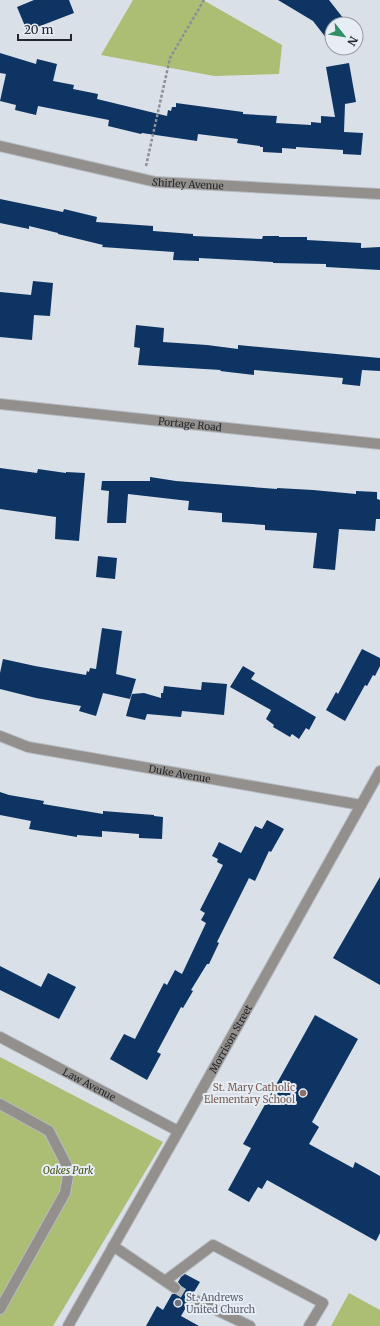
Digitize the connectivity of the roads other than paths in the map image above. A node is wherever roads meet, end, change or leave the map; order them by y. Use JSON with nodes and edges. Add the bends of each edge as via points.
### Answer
{"nodes":[{"id":1,"x":0,"y":146,"type":"edge"},
{"id":2,"x":380,"y":194,"type":"edge"},
{"id":3,"x":0,"y":404,"type":"edge"},
{"id":4,"x":380,"y":444,"type":"edge"},
{"id":5,"x":0,"y":736,"type":"edge"},
{"id":6,"x":380,"y":771,"type":"edge"},
{"id":7,"x":361,"y":806,"type":"junction"},
{"id":8,"x":0,"y":1037,"type":"edge"},
{"id":9,"x":0,"y":1104,"type":"edge"},
{"id":10,"x":178,"y":1131,"type":"junction"},
{"id":11,"x":113,"y":1246,"type":"junction"},
{"id":12,"x":165,"y":1281,"type":"junction"},
{"id":13,"x":175,"y":1288,"type":"tunnel mouth"},
{"id":14,"x":191,"y":1298,"type":"tunnel mouth"},
{"id":15,"x":0,"y":1309,"type":"edge"},
{"id":16,"x":68,"y":1326,"type":"edge"},
{"id":17,"x":250,"y":1326,"type":"edge"},
{"id":18,"x":309,"y":1326,"type":"edge"}],
"edges":[{"from":1,"to":2,"type":"street","name":"Shirley Avenue","via":[[156,182]]},
{"from":3,"to":4,"type":"street","name":"Portage Road"},
{"from":5,"to":7,"type":"street","name":"Duke Avenue","via":[[28,747]]},
{"from":6,"to":7,"type":"street","name":"Morrison Street"},
{"from":7,"to":10,"type":"street","name":"Morrison Street"},
{"from":8,"to":10,"type":"street","name":"Law Avenue"},
{"from":9,"to":15,"type":"street","via":[[48,1131],[69,1170],[65,1193]]},
{"from":10,"to":11,"type":"street","name":"Morrison Street"},
{"from":11,"to":12,"type":"street"},
{"from":11,"to":16,"type":"street","name":"Morrison Street"},
{"from":12,"to":13,"type":"street"},
{"from":12,"to":18,"type":"street","via":[[213,1245],[322,1303]]},
{"from":14,"to":17,"type":"street"}]}
